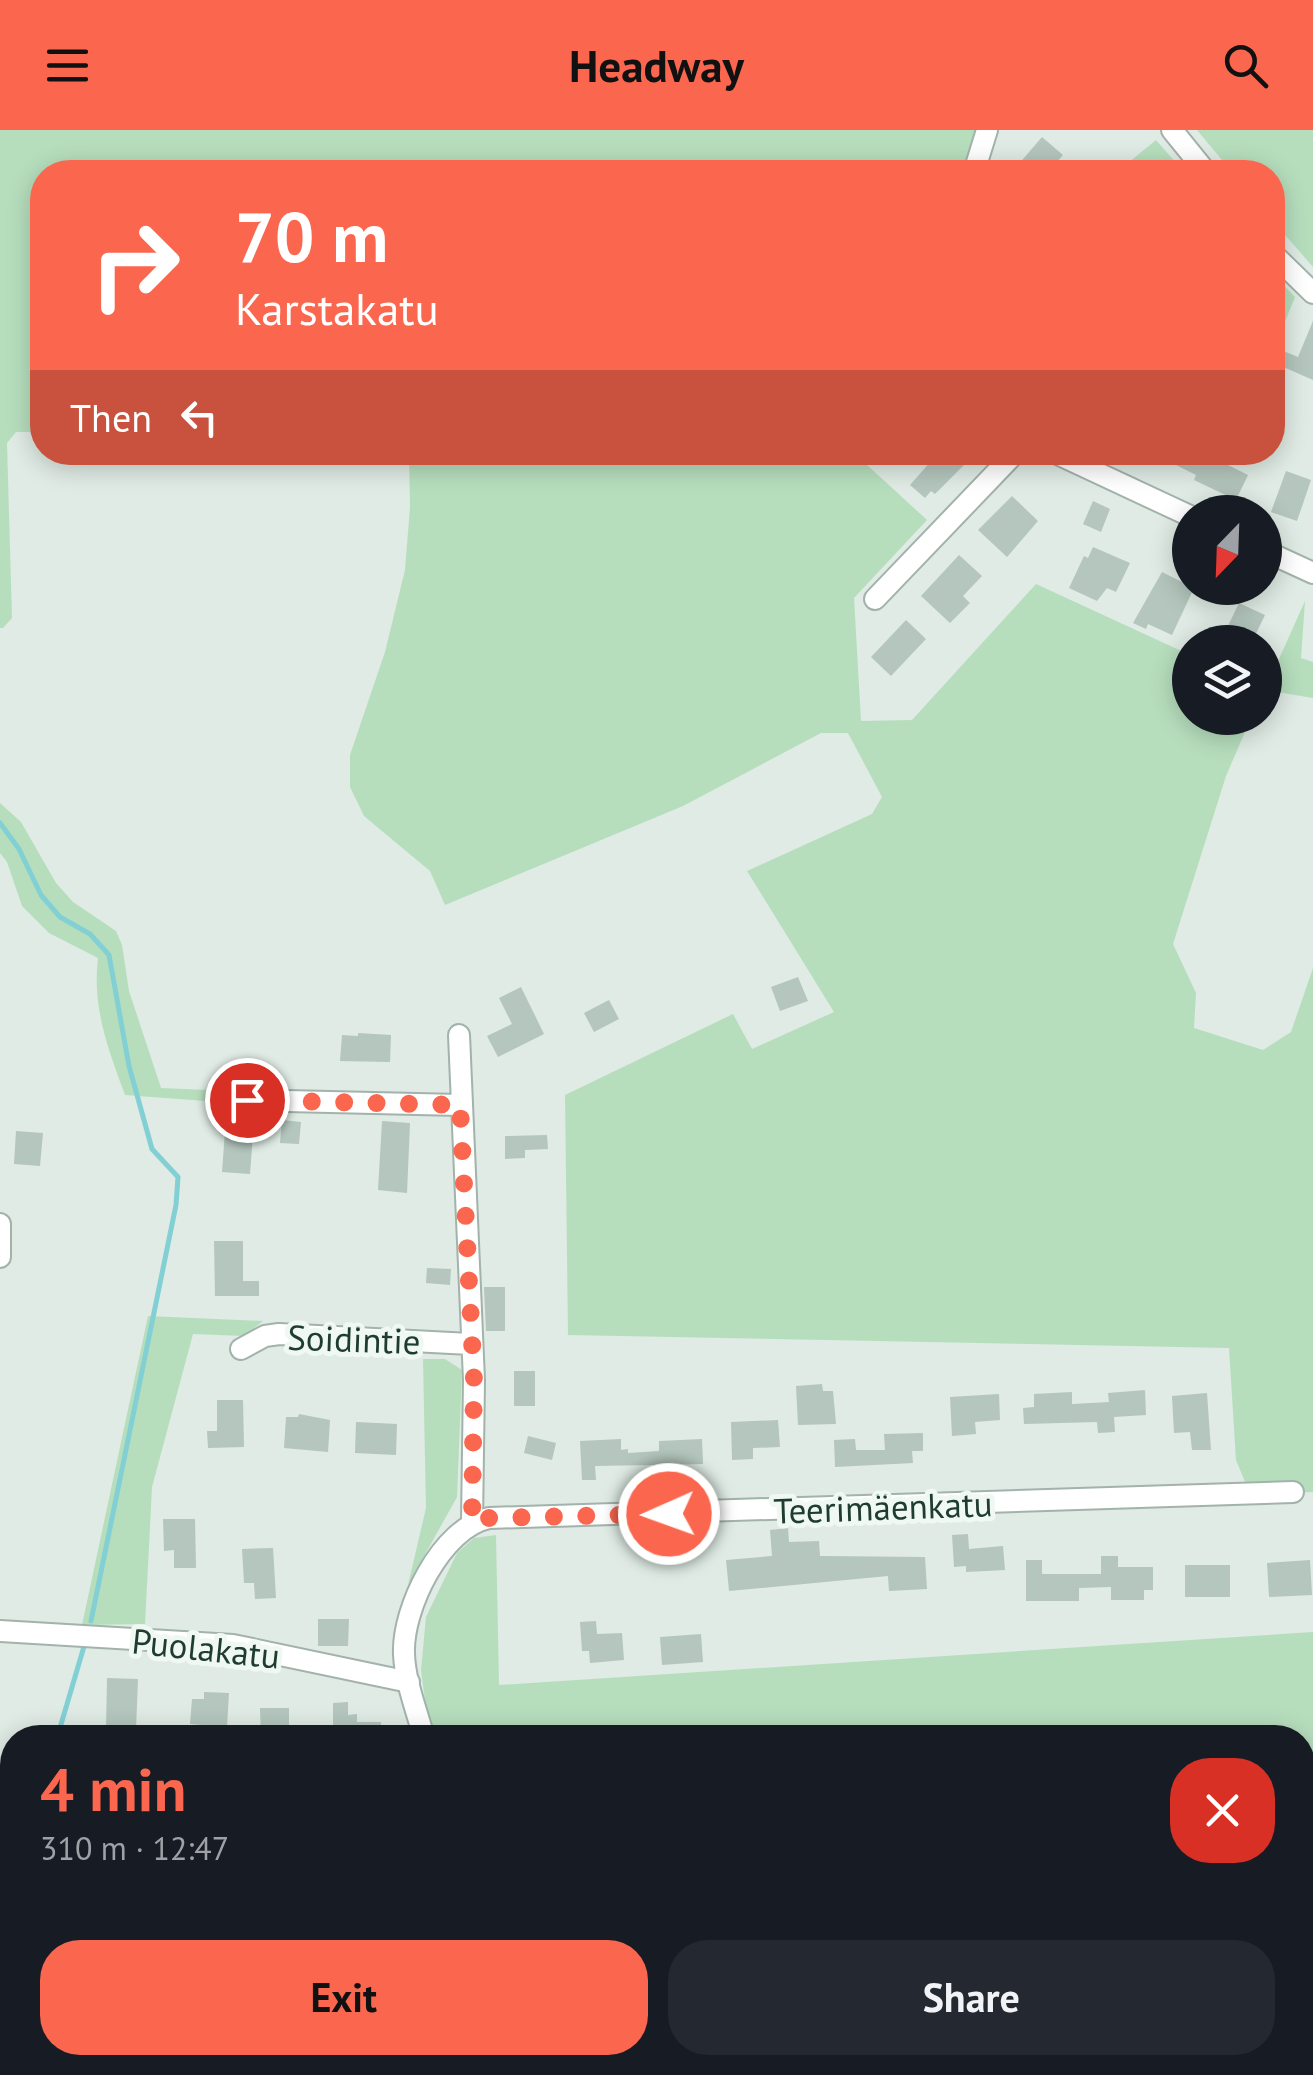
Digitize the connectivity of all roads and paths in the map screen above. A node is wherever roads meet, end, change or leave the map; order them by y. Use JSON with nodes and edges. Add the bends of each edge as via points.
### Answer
{"nodes":[{"id":1,"x":987,"y":130,"type":"edge"},
{"id":2,"x":1172,"y":130,"type":"edge"},
{"id":3,"x":978,"y":160,"type":"edge"},
{"id":4,"x":1196,"y":160,"type":"edge"},
{"id":5,"x":1285,"y":267,"type":"edge"},
{"id":6,"x":1313,"y":294,"type":"edge"},
{"id":7,"x":1004,"y":465,"type":"edge"},
{"id":8,"x":1082,"y":465,"type":"edge"},
{"id":9,"x":1172,"y":508,"type":"edge"},
{"id":10,"x":1282,"y":559,"type":"edge"},
{"id":11,"x":1313,"y":573,"type":"edge"},
{"id":12,"x":875,"y":599,"type":"dead end"},
{"id":13,"x":459,"y":1035,"type":"dead end"},
{"id":14,"x":247,"y":1100,"type":"dead end"},
{"id":15,"x":460,"y":1105,"type":"junction"},
{"id":16,"x":0,"y":1224,"type":"edge"},
{"id":17,"x":0,"y":1257,"type":"edge"},
{"id":18,"x":470,"y":1344,"type":"junction"},
{"id":19,"x":241,"y":1349,"type":"dead end"},
{"id":20,"x":1293,"y":1492,"type":"dead end"},
{"id":21,"x":472,"y":1522,"type":"junction"},
{"id":22,"x":0,"y":1631,"type":"edge"},
{"id":23,"x":409,"y":1682,"type":"junction"},
{"id":24,"x":421,"y":1725,"type":"edge"}],
"edges":[{"from":1,"to":3,"type":"street"},
{"from":2,"to":4,"type":"street"},
{"from":5,"to":6,"type":"street"},
{"from":7,"to":12,"type":"street"},
{"from":8,"to":9,"type":"street"},
{"from":10,"to":11,"type":"street"},
{"from":13,"to":15,"type":"street"},
{"from":14,"to":15,"type":"street"},
{"from":15,"to":18,"type":"street"},
{"from":16,"to":17,"type":"street"},
{"from":18,"to":19,"type":"street","name":"Soidintie","via":[[279,1334]]},
{"from":18,"to":21,"type":"street"},
{"from":20,"to":21,"type":"street","name":"Teerimäenkatu"},
{"from":21,"to":23,"type":"street","via":[[448,1544],[410,1611],[404,1658]]},
{"from":22,"to":23,"type":"street","name":"Puolakatu","via":[[233,1645]]},
{"from":23,"to":24,"type":"street"}]}
